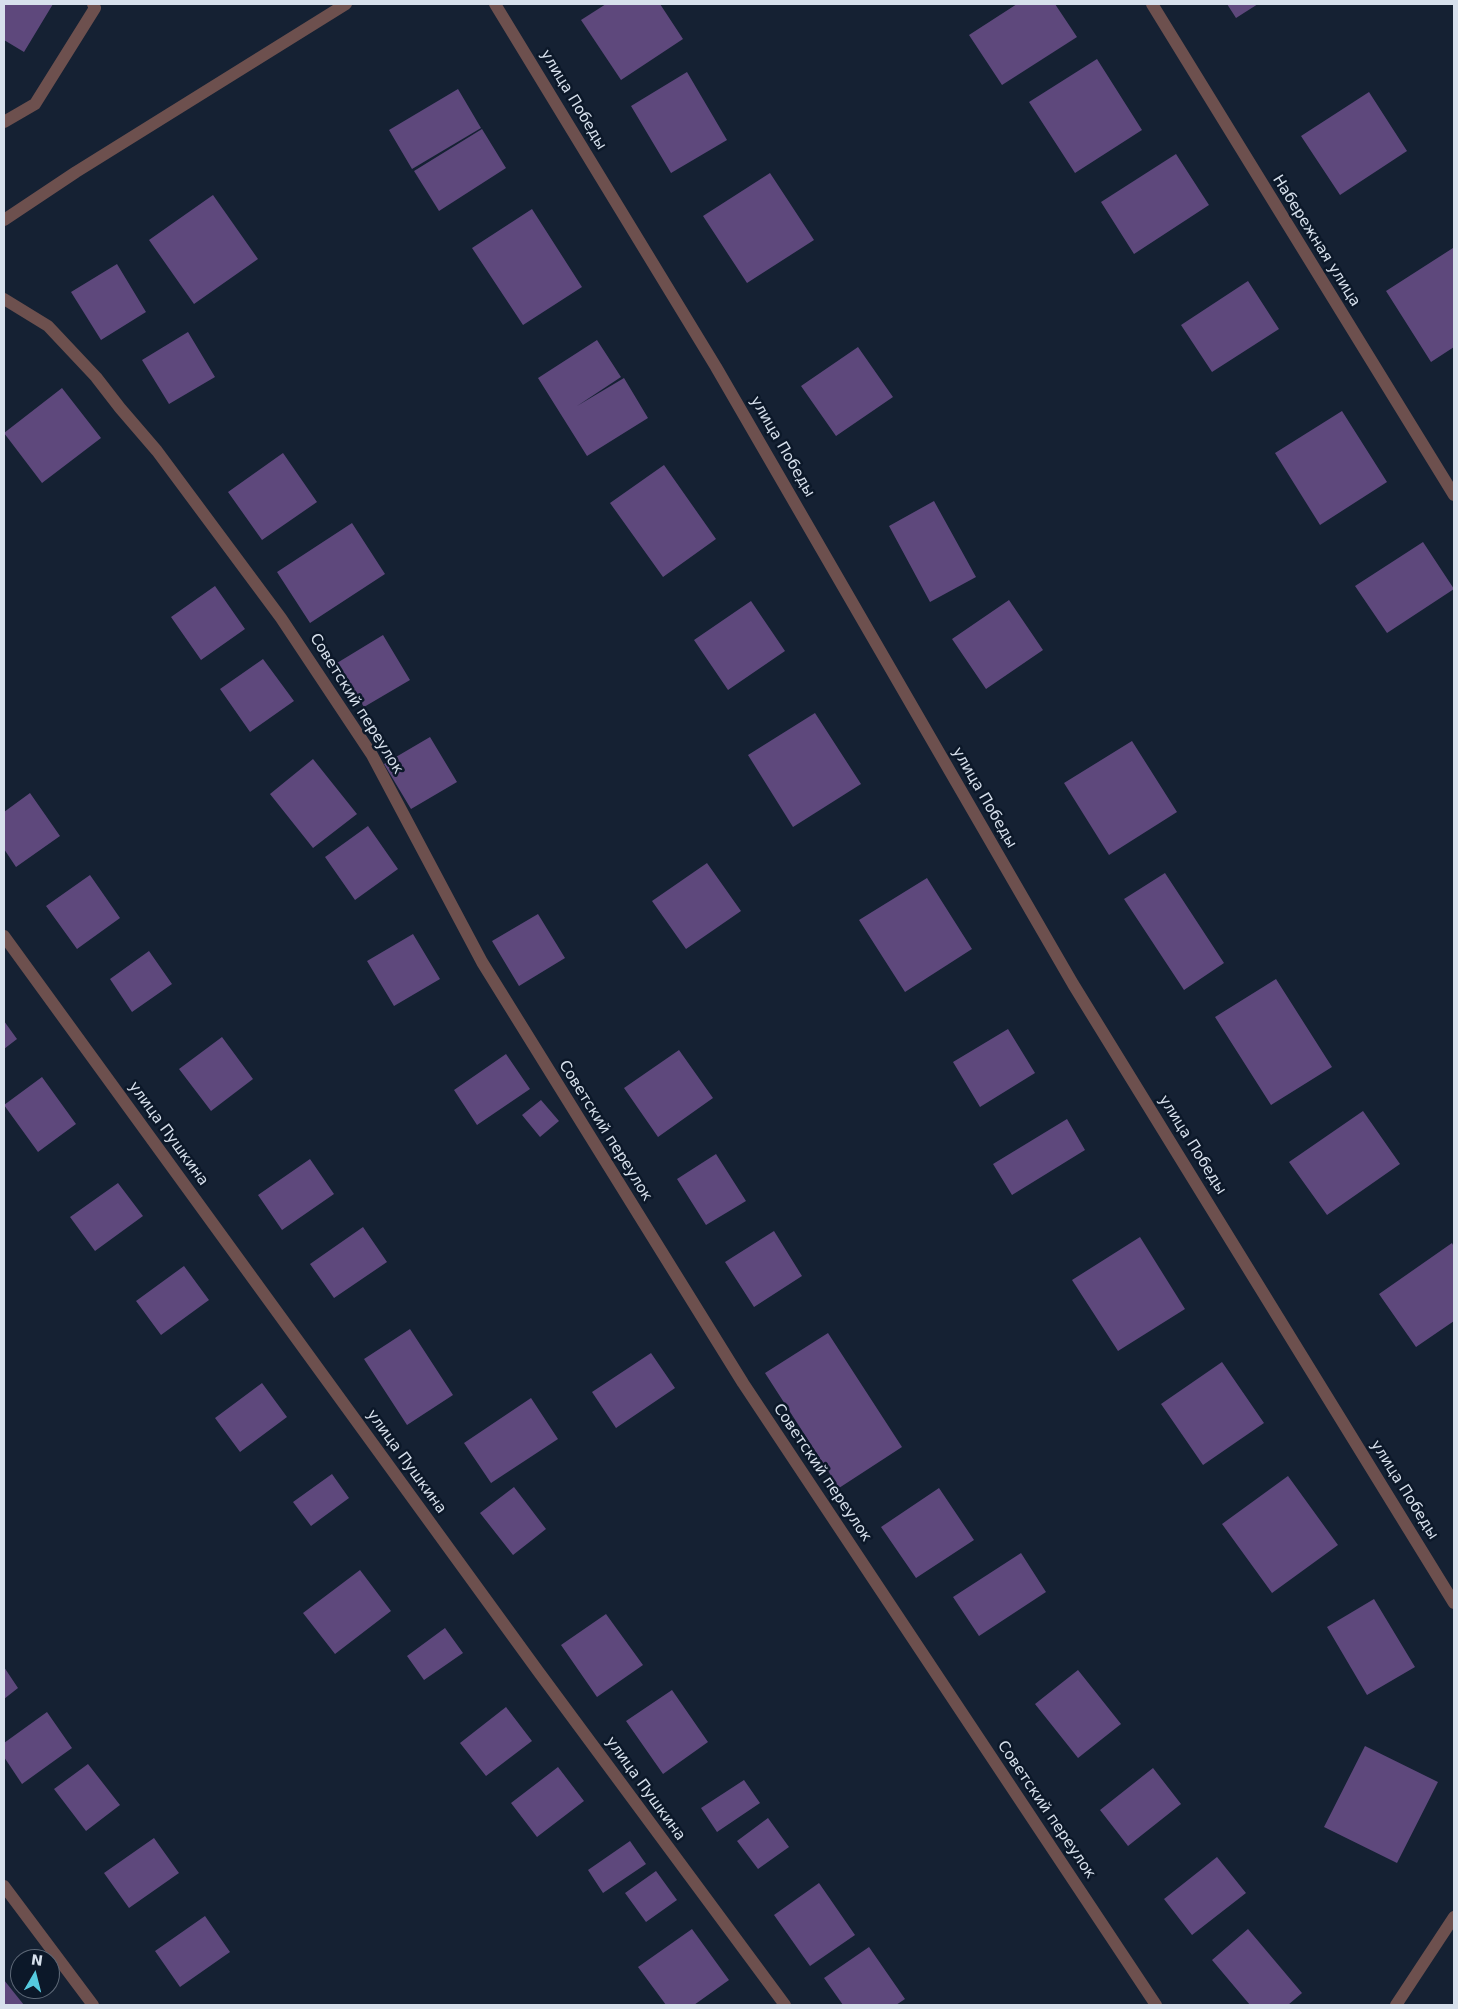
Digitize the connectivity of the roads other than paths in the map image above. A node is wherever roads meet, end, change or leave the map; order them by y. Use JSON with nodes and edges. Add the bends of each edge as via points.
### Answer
{"nodes":[{"id":1,"x":93,"y":4,"type":"edge"},
{"id":2,"x":346,"y":4,"type":"edge"},
{"id":3,"x":495,"y":4,"type":"edge"},
{"id":4,"x":1152,"y":4,"type":"edge"},
{"id":5,"x":4,"y":122,"type":"edge"},
{"id":6,"x":4,"y":220,"type":"edge"},
{"id":7,"x":4,"y":299,"type":"edge"},
{"id":8,"x":1454,"y":494,"type":"edge"},
{"id":9,"x":4,"y":936,"type":"edge"},
{"id":10,"x":1454,"y":1603,"type":"edge"},
{"id":11,"x":4,"y":1886,"type":"edge"},
{"id":12,"x":1454,"y":1917,"type":"edge"},
{"id":13,"x":93,"y":2005,"type":"edge"},
{"id":14,"x":785,"y":2005,"type":"edge"},
{"id":15,"x":1156,"y":2005,"type":"edge"},
{"id":16,"x":1396,"y":2005,"type":"edge"}],
"edges":[{"from":1,"to":5,"type":"street","via":[[95,8],[35,104]]},
{"from":2,"to":6,"type":"street"},
{"from":3,"to":10,"type":"street","name":"улица Победы","via":[[716,367],[1073,984]]},
{"from":4,"to":8,"type":"street","name":"Набережная улица"},
{"from":7,"to":15,"type":"street","name":"Советский переулок","via":[[48,326],[96,377],[158,451],[281,618],[372,754],[482,962],[743,1383]]},
{"from":9,"to":14,"type":"street","name":"улица Пушкина","via":[[532,1663]]},
{"from":11,"to":13,"type":"street"},
{"from":12,"to":16,"type":"street"}]}
